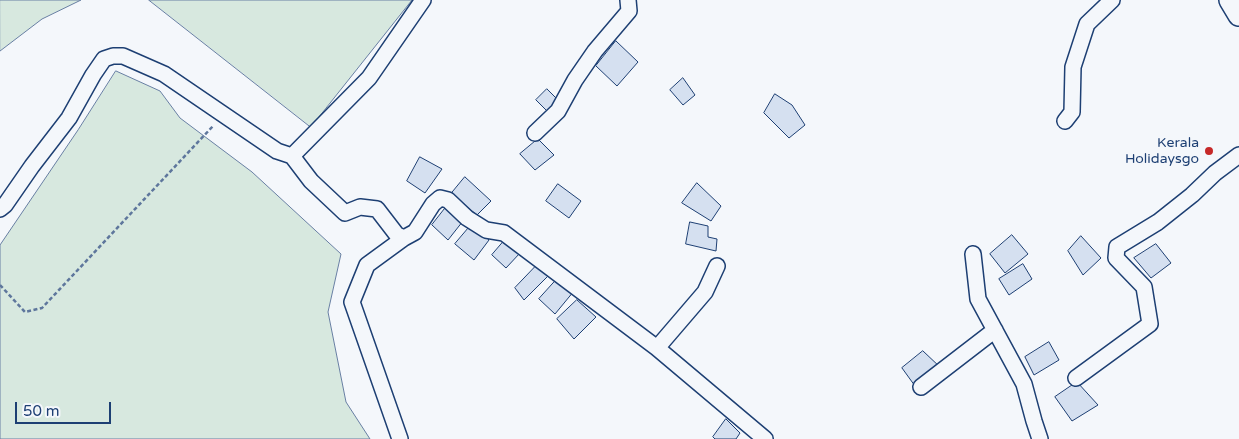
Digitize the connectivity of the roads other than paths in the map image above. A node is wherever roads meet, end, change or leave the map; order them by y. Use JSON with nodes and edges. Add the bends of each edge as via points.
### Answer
{"nodes":[{"id":1,"x":424,"y":0,"type":"edge"},
{"id":2,"x":628,"y":0,"type":"edge"},
{"id":3,"x":1112,"y":0,"type":"edge"},
{"id":4,"x":1230,"y":0,"type":"edge"},
{"id":5,"x":1239,"y":15,"type":"edge"},
{"id":6,"x":1065,"y":120,"type":"dead end"},
{"id":7,"x":535,"y":133,"type":"dead end"},
{"id":8,"x":1239,"y":155,"type":"edge"},
{"id":9,"x":292,"y":156,"type":"junction"},
{"id":10,"x":0,"y":209,"type":"edge"},
{"id":11,"x":404,"y":238,"type":"junction"},
{"id":12,"x":973,"y":254,"type":"dead end"},
{"id":13,"x":717,"y":266,"type":"dead end"},
{"id":14,"x":995,"y":330,"type":"junction"},
{"id":15,"x":657,"y":348,"type":"junction"},
{"id":16,"x":1076,"y":378,"type":"dead end"},
{"id":17,"x":921,"y":387,"type":"dead end"},
{"id":18,"x":400,"y":439,"type":"edge"},
{"id":19,"x":765,"y":439,"type":"edge"},
{"id":20,"x":1040,"y":439,"type":"edge"}],
"edges":[{"from":1,"to":9,"type":"street","via":[[369,78]]},
{"from":2,"to":7,"type":"street","via":[[629,11],[595,51],[558,111]]},
{"from":3,"to":6,"type":"street","via":[[1086,24],[1073,67],[1072,112]]},
{"from":4,"to":5,"type":"highway"},
{"from":8,"to":16,"type":"street","via":[[1158,222],[1117,247],[1116,258],[1144,287],[1150,324]]},
{"from":9,"to":10,"type":"street","via":[[277,152],[164,74],[123,56],[112,56],[104,59],[69,118]]},
{"from":9,"to":11,"type":"street","via":[[311,181],[345,213],[360,207],[377,209],[397,235]]},
{"from":11,"to":15,"type":"street","via":[[415,232],[433,204],[440,198],[448,200],[486,230],[504,233]]},
{"from":11,"to":18,"type":"street","via":[[367,265],[352,302]]},
{"from":12,"to":14,"type":"street","via":[[978,299]]},
{"from":13,"to":15,"type":"street","via":[[705,292]]},
{"from":14,"to":17,"type":"street"},
{"from":14,"to":20,"type":"street","via":[[1024,384]]},
{"from":15,"to":19,"type":"street"}]}
